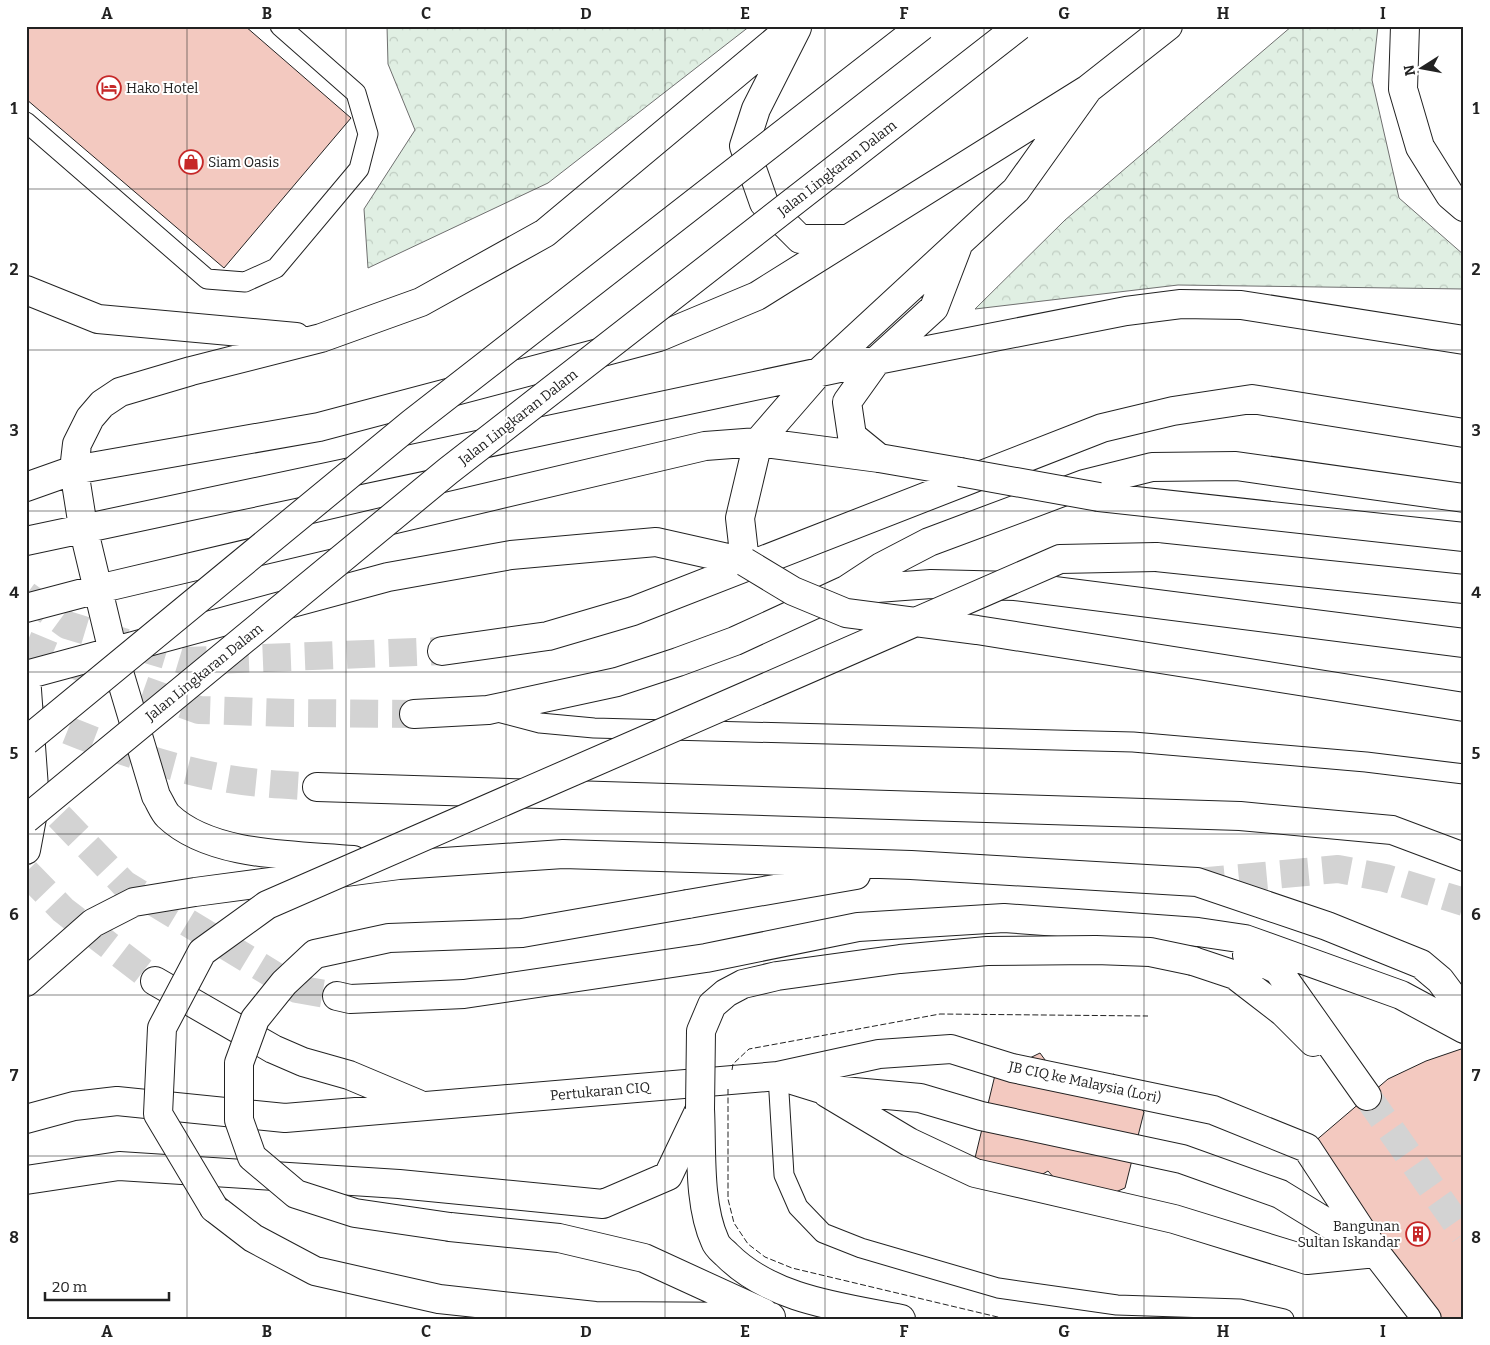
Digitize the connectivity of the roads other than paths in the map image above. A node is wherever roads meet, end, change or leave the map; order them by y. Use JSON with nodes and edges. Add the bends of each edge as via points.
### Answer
{"nodes":[{"id":1,"x":280,"y":26,"type":"edge"},
{"id":2,"x":793,"y":26,"type":"edge"},
{"id":3,"x":798,"y":26,"type":"edge"},
{"id":4,"x":922,"y":26,"type":"edge"},
{"id":5,"x":1019,"y":26,"type":"edge"},
{"id":6,"x":1168,"y":26,"type":"edge"},
{"id":7,"x":1405,"y":26,"type":"edge"},
{"id":8,"x":1088,"y":89,"type":"junction"},
{"id":9,"x":26,"y":122,"type":"edge"},
{"id":10,"x":1464,"y":207,"type":"edge"},
{"id":11,"x":848,"y":239,"type":"junction"},
{"id":12,"x":960,"y":242,"type":"junction"},
{"id":13,"x":26,"y":290,"type":"edge"},
{"id":14,"x":321,"y":338,"type":"junction"},
{"id":15,"x":1464,"y":340,"type":"edge"},
{"id":16,"x":877,"y":360,"type":"junction"},
{"id":17,"x":818,"y":373,"type":"junction"},
{"id":18,"x":1464,"y":434,"type":"edge"},
{"id":19,"x":758,"y":442,"type":"junction"},
{"id":20,"x":879,"y":458,"type":"junction"},
{"id":21,"x":74,"y":470,"type":"junction"},
{"id":22,"x":26,"y":487,"type":"edge"},
{"id":23,"x":1464,"y":498,"type":"edge"},
{"id":24,"x":83,"y":527,"type":"junction"},
{"id":25,"x":1464,"y":537,"type":"edge"},
{"id":26,"x":26,"y":541,"type":"edge"},
{"id":27,"x":745,"y":562,"type":"junction"},
{"id":28,"x":98,"y":589,"type":"junction"},
{"id":29,"x":1464,"y":589,"type":"edge"},
{"id":30,"x":846,"y":590,"type":"junction"},
{"id":31,"x":26,"y":608,"type":"edge"},
{"id":32,"x":1464,"y":643,"type":"edge"},
{"id":33,"x":442,"y":651,"type":"tunnel mouth"},
{"id":34,"x":113,"y":652,"type":"junction"},
{"id":35,"x":26,"y":676,"type":"edge"},
{"id":36,"x":1464,"y":708,"type":"edge"},
{"id":37,"x":488,"y":710,"type":"junction"},
{"id":38,"x":414,"y":714,"type":"tunnel mouth"},
{"id":39,"x":26,"y":741,"type":"edge"},
{"id":40,"x":1464,"y":774,"type":"edge"},
{"id":41,"x":317,"y":787,"type":"tunnel mouth"},
{"id":42,"x":26,"y":819,"type":"edge"},
{"id":43,"x":26,"y":850,"type":"edge"},
{"id":44,"x":1464,"y":856,"type":"edge"},
{"id":45,"x":399,"y":865,"type":"junction"},
{"id":46,"x":911,"y":865,"type":"junction"},
{"id":47,"x":1198,"y":932,"type":"junction"},
{"id":48,"x":155,"y":981,"type":"tunnel mouth"},
{"id":49,"x":26,"y":982,"type":"edge"},
{"id":50,"x":336,"y":996,"type":"tunnel mouth"},
{"id":51,"x":1464,"y":1012,"type":"edge"},
{"id":52,"x":1464,"y":1029,"type":"edge"},
{"id":53,"x":778,"y":1076,"type":"junction"},
{"id":54,"x":821,"y":1089,"type":"junction"},
{"id":55,"x":422,"y":1105,"type":"junction"},
{"id":56,"x":700,"y":1109,"type":"junction"},
{"id":57,"x":26,"y":1119,"type":"edge"},
{"id":58,"x":26,"y":1180,"type":"edge"},
{"id":59,"x":1376,"y":1253,"type":"junction"},
{"id":60,"x":776,"y":1318,"type":"edge"},
{"id":61,"x":901,"y":1319,"type":"edge"},
{"id":62,"x":1284,"y":1319,"type":"edge"},
{"id":63,"x":1426,"y":1319,"type":"edge"}],
"edges":[{"from":1,"to":9,"type":"lane","via":[[356,93],[368,134],[359,169],[353,177],[276,268],[245,282],[207,279]]},
{"from":2,"to":14,"type":"main road","via":[[545,232],[421,302]]},
{"from":3,"to":11,"type":"main road","via":[[756,109],[744,146],[764,202],[800,239]]},
{"from":4,"to":39,"type":"main road","bridge":true,"via":[[412,423]]},
{"from":5,"to":42,"type":"main road","name":"Jalan Lingkaran Dalam","bridge":true,"via":[[448,472]]},
{"from":6,"to":8,"type":"main road"},
{"from":7,"to":10,"type":"main road","via":[[1403,89],[1420,147],[1450,195]]},
{"from":8,"to":11,"type":"main road"},
{"from":8,"to":12,"type":"main road","via":[[1016,190]]},
{"from":11,"to":21,"type":"main road","via":[[757,296],[659,337],[319,427]]},
{"from":12,"to":16,"type":"main road","via":[[934,308]]},
{"from":12,"to":17,"type":"main road"},
{"from":13,"to":14,"type":"main road","via":[[98,319]]},
{"from":14,"to":21,"type":"main road","via":[[120,392],[102,404],[90,418],[77,444]]},
{"from":15,"to":16,"type":"main road","via":[[1241,305],[1181,304],[1126,311]]},
{"from":16,"to":17,"type":"main road"},
{"from":16,"to":20,"type":"main road","via":[[847,402],[852,436]]},
{"from":17,"to":19,"type":"main road"},
{"from":17,"to":24,"type":"main road"},
{"from":18,"to":33,"type":"main road","via":[[1252,399],[1173,411],[1102,428],[633,611],[548,636]]},
{"from":19,"to":20,"type":"main road"},
{"from":19,"to":27,"type":"main road","via":[[740,518]]},
{"from":19,"to":28,"type":"main road","via":[[705,446]]},
{"from":20,"to":25,"type":"main road","bridge":true,"via":[[1099,497]]},
{"from":21,"to":22,"type":"main road"},
{"from":21,"to":24,"type":"main road"},
{"from":23,"to":30,"type":"main road","via":[[1236,466],[1152,467],[1084,484],[929,542]]},
{"from":24,"to":26,"type":"main road"},
{"from":24,"to":28,"type":"main road"},
{"from":27,"to":34,"type":"main road","via":[[656,542],[511,555],[388,577]]},
{"from":27,"to":36,"type":"main road","bridge":true,"via":[[793,591],[846,613],[987,632]]},
{"from":28,"to":31,"type":"main road"},
{"from":28,"to":34,"type":"main road"},
{"from":29,"to":60,"type":"main road","bridge":true,"via":[[1156,557],[1060,559],[267,906],[202,952],[162,1028],[158,1114],[214,1208],[253,1238],[315,1271],[438,1299],[595,1316]]},
{"from":30,"to":32,"type":"main road","via":[[931,584],[1015,586]]},
{"from":30,"to":37,"type":"main road","via":[[735,641],[678,662],[617,682]]},
{"from":34,"to":35,"type":"main road"},
{"from":34,"to":45,"type":"main road","via":[[156,796],[172,819],[210,842],[238,849]]},
{"from":35,"to":43,"type":"main road","via":[[36,802]]},
{"from":37,"to":38,"type":"main road"},
{"from":37,"to":40,"type":"lane","via":[[540,723],[594,728],[1133,742],[1366,762]]},
{"from":41,"to":44,"type":"main road","via":[[1240,816],[1392,830]]},
{"from":45,"to":46,"type":"main road","via":[[563,854]]},
{"from":45,"to":49,"type":"main road","via":[[134,902],[93,923]]},
{"from":46,"to":51,"type":"main road","via":[[1197,882],[1327,926],[1421,964],[1440,980]]},
{"from":46,"to":60,"type":"main road","bridge":true,"via":[[522,933],[389,938],[315,954],[284,983],[255,1019],[240,1063],[239,1120],[252,1157],[296,1194],[355,1213],[559,1238],[644,1258]]},
{"from":47,"to":50,"type":"main road","via":[[1004,918],[858,926],[706,958],[464,994],[350,999]]},
{"from":47,"to":52,"type":"main road","via":[[1245,939],[1401,996]]},
{"from":47,"to":56,"type":"main road","bridge":true,"via":[[1278,970],[1367,1096],[1282,1012],[1235,974],[1150,952],[987,951],[777,976],[743,984],[726,993],[712,1005],[701,1031]]},
{"from":48,"to":55,"type":"main road","via":[[273,1049]]},
{"from":53,"to":54,"type":"main road","name":"JB CIQ ke Malaysia (Lori)"},
{"from":53,"to":55,"type":"main road","name":"Pertukaran CIQ"},
{"from":53,"to":59,"type":"main road","name":"JB CIQ ke Malaysia (Lori)","via":[[879,1054],[951,1049],[1012,1068],[1213,1110],[1307,1148]]},
{"from":53,"to":62,"type":"lane","via":[[784,1175],[798,1207],[823,1233],[861,1248],[998,1288],[1117,1305],[1240,1309]]},
{"from":54,"to":59,"type":"main road","name":"JB CIQ ke Malaysia (Lori)","via":[[920,1098],[981,1116],[1182,1159],[1280,1194]]},
{"from":54,"to":59,"type":"main road","name":"JB CIQ ke Malaysia (Lori)","via":[[909,1142],[975,1173],[1174,1219],[1307,1260]]},
{"from":55,"to":57,"type":"main road","name":"Pertukaran CIQ","via":[[285,1118],[117,1102],[74,1106]]},
{"from":56,"to":58,"type":"main road","via":[[668,1176],[603,1204],[399,1184],[119,1166]]},
{"from":56,"to":61,"type":"main road","via":[[706,1211],[715,1243],[754,1278],[777,1288],[818,1302]]},
{"from":59,"to":63,"type":"main road","name":"JB CIQ ke Malaysia (Lori)"}]}
